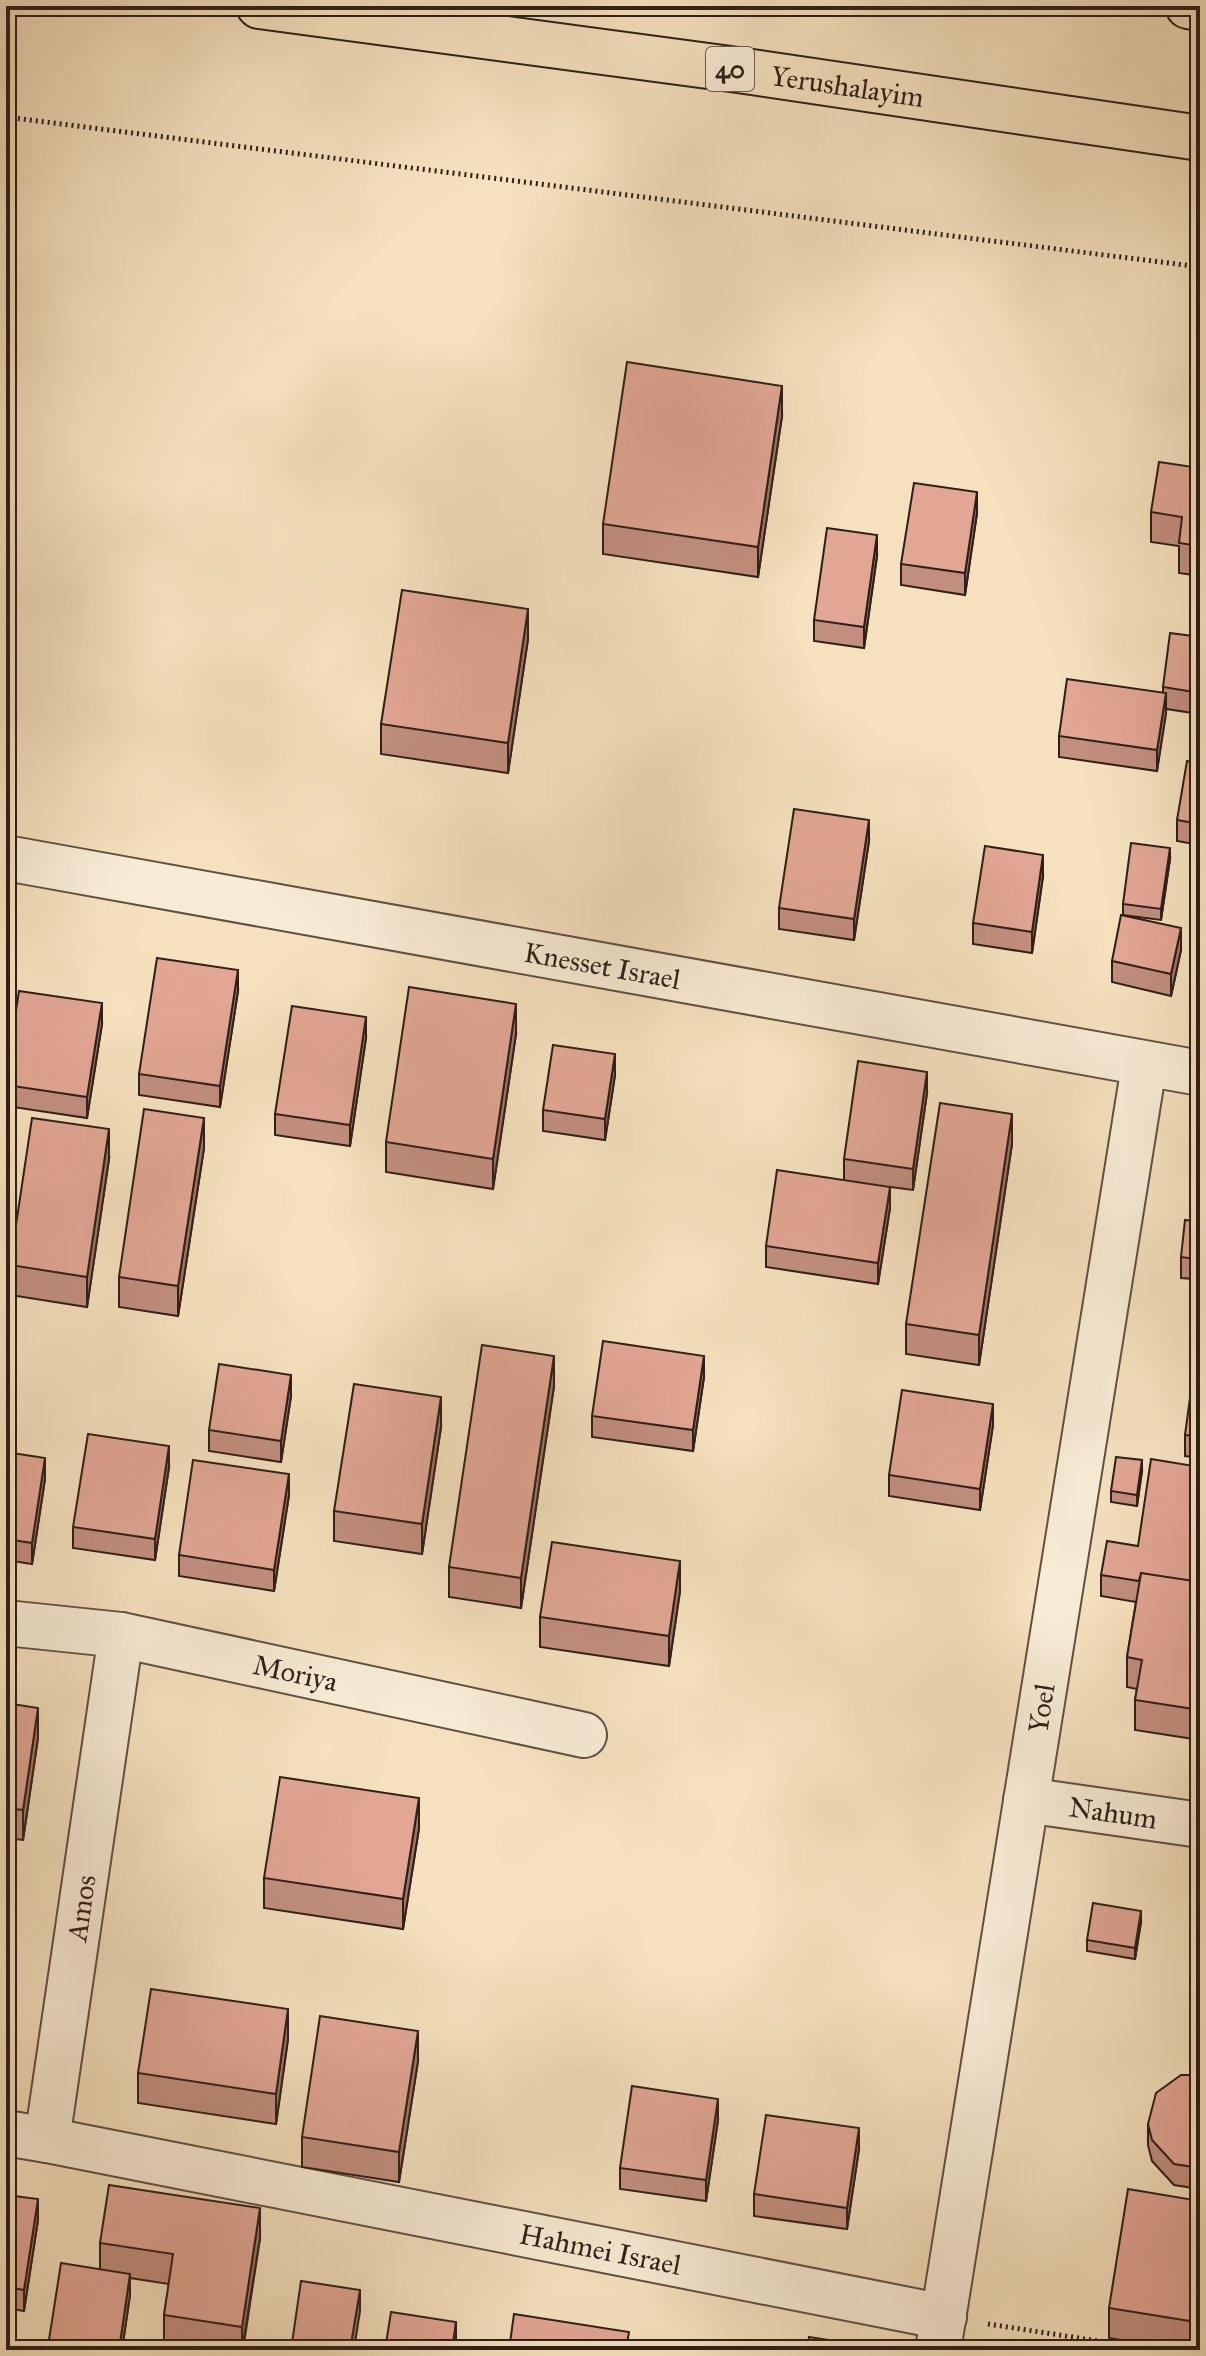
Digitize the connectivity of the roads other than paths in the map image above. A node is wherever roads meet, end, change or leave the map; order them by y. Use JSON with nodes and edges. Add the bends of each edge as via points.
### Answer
{"nodes":[{"id":1,"x":259,"y":6,"type":"edge"},
{"id":2,"x":1188,"y":6,"type":"edge"},
{"id":3,"x":1200,"y":8,"type":"edge"},
{"id":4,"x":1200,"y":138,"type":"edge"},
{"id":5,"x":6,"y":858,"type":"edge"},
{"id":6,"x":1144,"y":1066,"type":"junction"},
{"id":7,"x":1200,"y":1073,"type":"edge"},
{"id":8,"x":6,"y":1623,"type":"edge"},
{"id":9,"x":121,"y":1635,"type":"junction"},
{"id":10,"x":584,"y":1735,"type":"dead end"},
{"id":11,"x":1026,"y":1800,"type":"junction"},
{"id":12,"x":1200,"y":1825,"type":"edge"},
{"id":13,"x":26,"y":2136,"type":"edge"},
{"id":14,"x":941,"y":2334,"type":"edge"}],
"edges":[{"from":1,"to":4,"type":"highway","name":"Yerushalayim","number":"40"},
{"from":2,"to":3,"type":"highway"},
{"from":5,"to":6,"type":"street","name":"Knesset Israel"},
{"from":6,"to":7,"type":"street","name":"Knesset Israel"},
{"from":6,"to":11,"type":"street","name":"Yoel"},
{"from":8,"to":9,"type":"street","name":"Moriya"},
{"from":9,"to":10,"type":"street","name":"Moriya"},
{"from":9,"to":13,"type":"street","name":"Amos"},
{"from":11,"to":12,"type":"street","name":"Nahum"},
{"from":11,"to":14,"type":"street","name":"Yoel"},
{"from":13,"to":14,"type":"street","name":"Hahmei Israel"}]}
